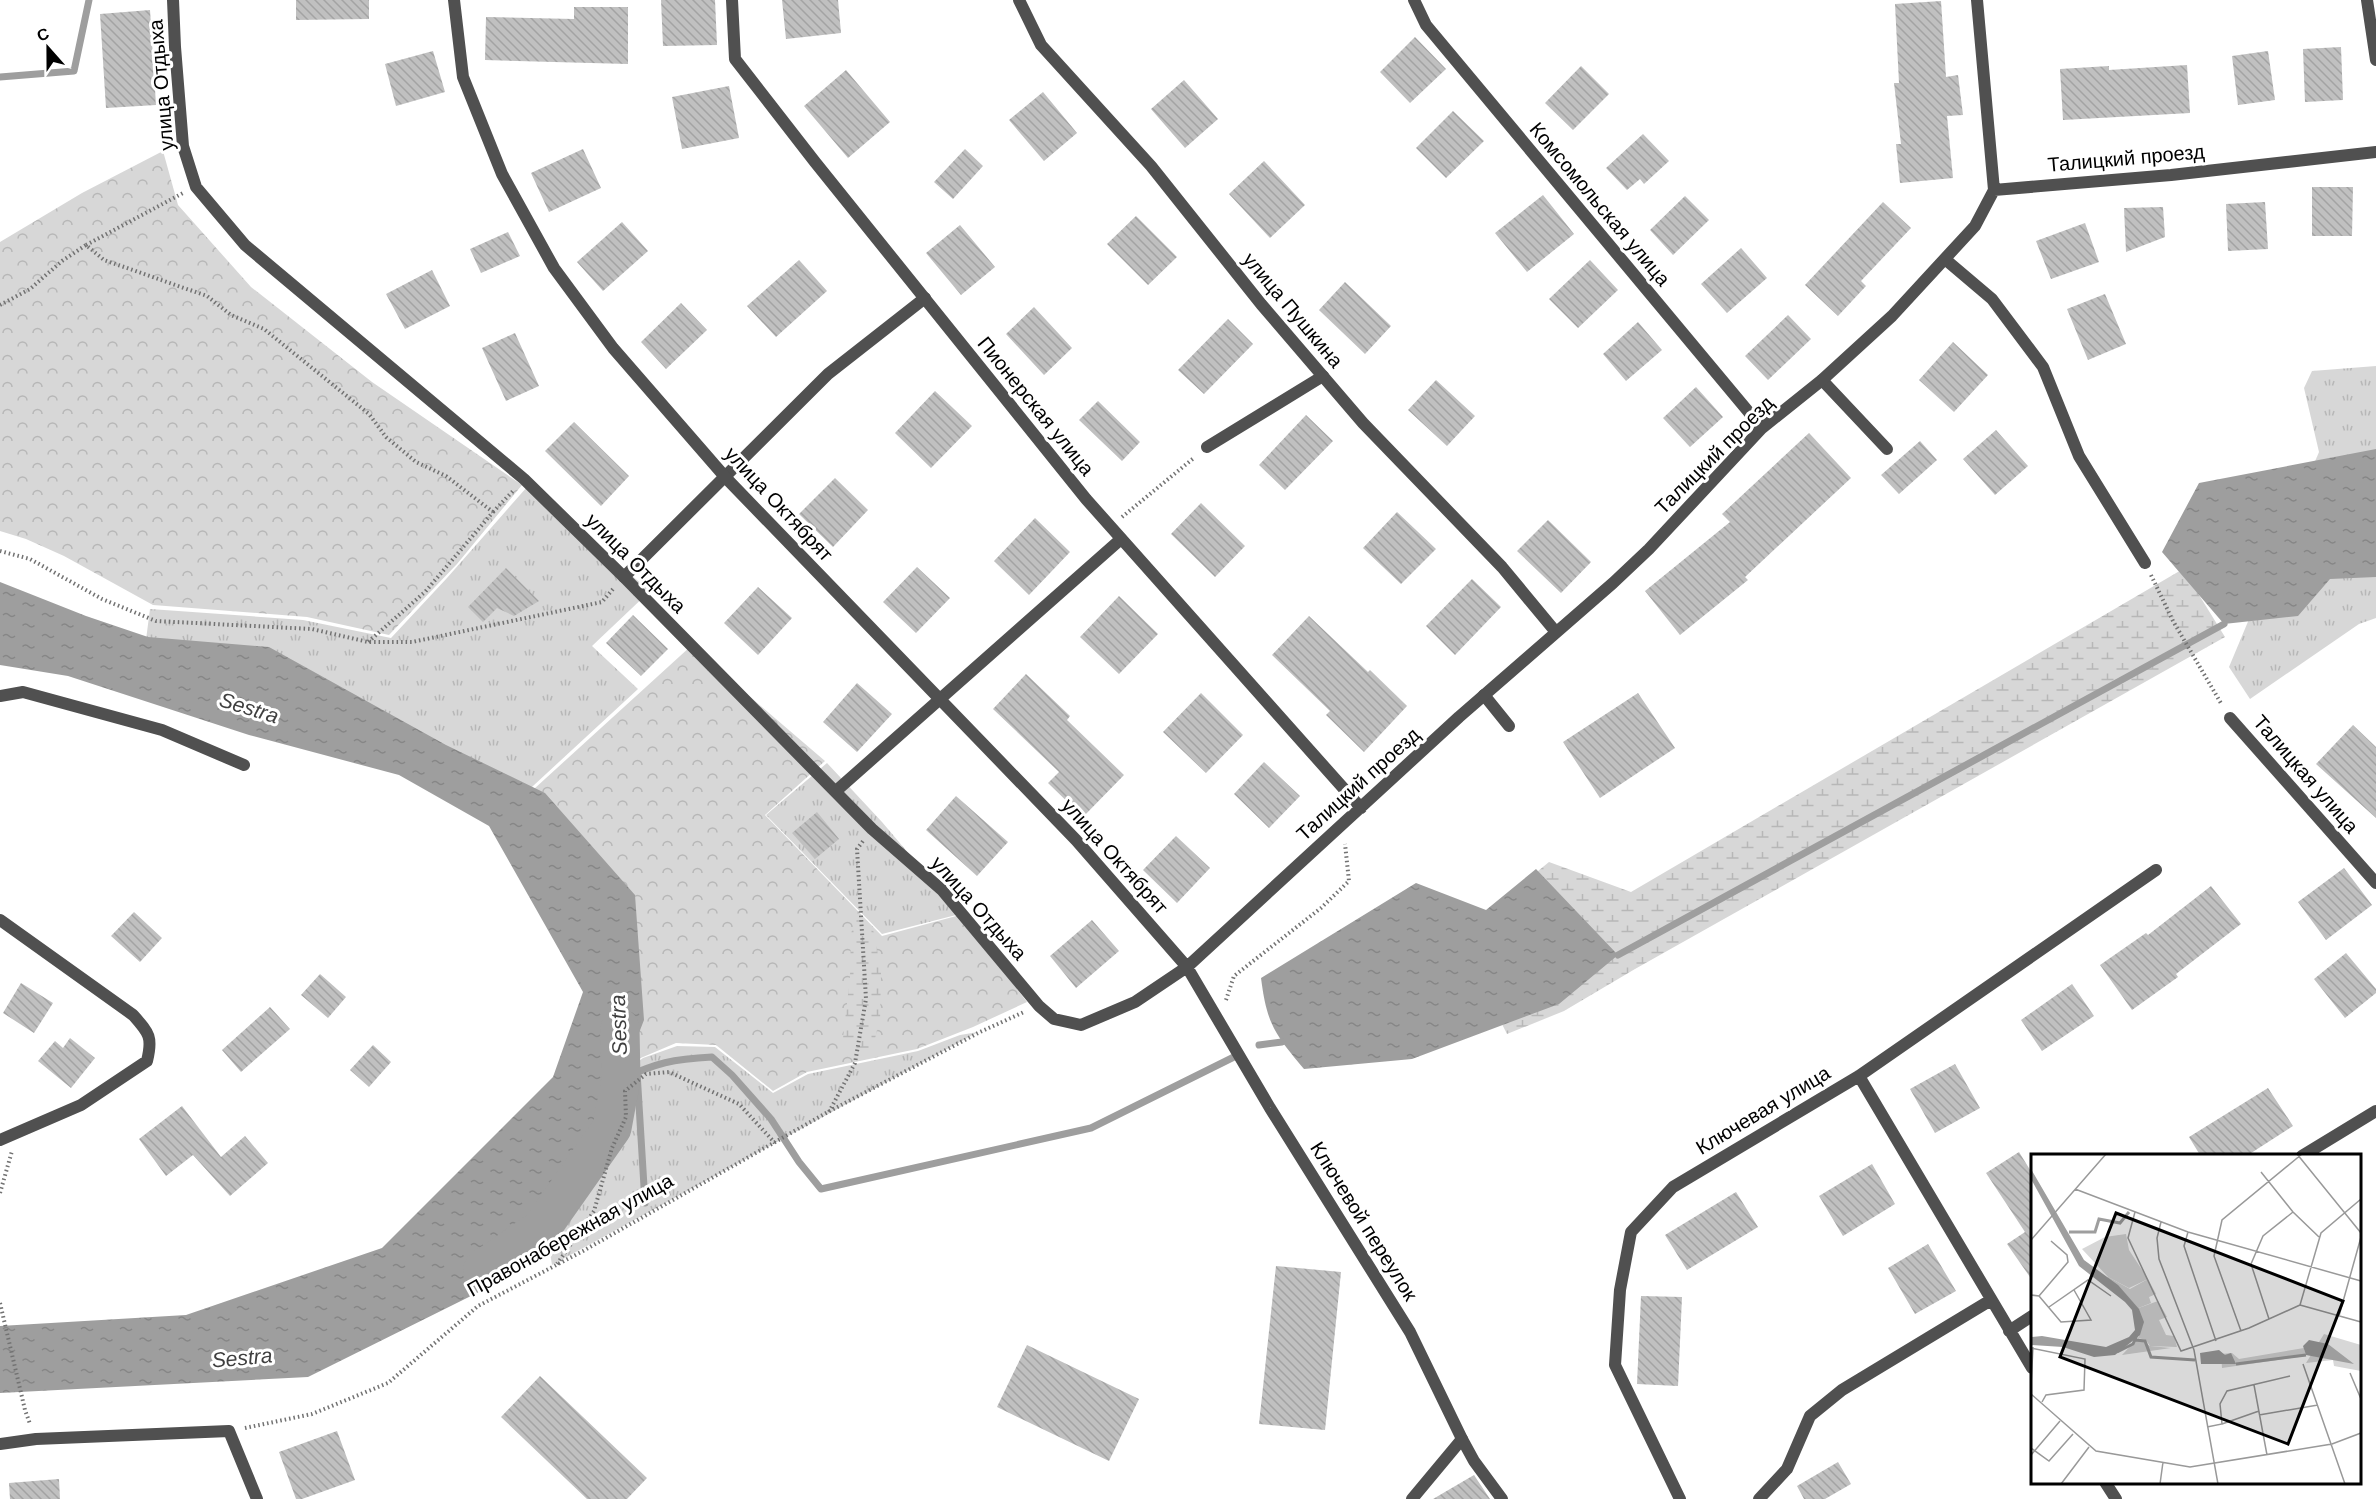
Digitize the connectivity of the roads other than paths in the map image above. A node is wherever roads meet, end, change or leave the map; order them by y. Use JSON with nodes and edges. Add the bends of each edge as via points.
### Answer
{"nodes":[{"id":1,"x":173,"y":0,"type":"edge"},
{"id":2,"x":454,"y":0,"type":"edge"},
{"id":3,"x":732,"y":0,"type":"edge"},
{"id":4,"x":1019,"y":0,"type":"edge"},
{"id":5,"x":1414,"y":0,"type":"edge"},
{"id":6,"x":1977,"y":0,"type":"edge"},
{"id":7,"x":2367,"y":0,"type":"edge"},
{"id":8,"x":2376,"y":60,"type":"edge"},
{"id":9,"x":2376,"y":152,"type":"edge"},
{"id":10,"x":1994,"y":190,"type":"junction"},
{"id":11,"x":1946,"y":260,"type":"junction"},
{"id":12,"x":925,"y":298,"type":"junction"},
{"id":13,"x":1323,"y":376,"type":"junction"},
{"id":14,"x":1822,"y":380,"type":"junction"},
{"id":15,"x":1762,"y":428,"type":"junction"},
{"id":16,"x":1207,"y":447,"type":"road end"},
{"id":17,"x":1887,"y":449,"type":"dead end"},
{"id":18,"x":726,"y":478,"type":"junction"},
{"id":19,"x":1121,"y":539,"type":"junction"},
{"id":20,"x":2145,"y":563,"type":"road end"},
{"id":21,"x":624,"y":577,"type":"junction"},
{"id":22,"x":1556,"y":631,"type":"junction"},
{"id":23,"x":1484,"y":695,"type":"junction"},
{"id":24,"x":0,"y":696,"type":"edge"},
{"id":25,"x":939,"y":700,"type":"junction"},
{"id":26,"x":2230,"y":718,"type":"road end"},
{"id":27,"x":1509,"y":726,"type":"dead end"},
{"id":28,"x":244,"y":765,"type":"dead end"},
{"id":29,"x":836,"y":791,"type":"junction"},
{"id":30,"x":1361,"y":808,"type":"junction"},
{"id":31,"x":2156,"y":870,"type":"dead end"},
{"id":32,"x":2376,"y":884,"type":"edge"},
{"id":33,"x":0,"y":920,"type":"edge"},
{"id":34,"x":1187,"y":967,"type":"junction"},
{"id":35,"x":1859,"y":1076,"type":"junction"},
{"id":36,"x":2376,"y":1112,"type":"edge"},
{"id":37,"x":5,"y":1138,"type":"edge"},
{"id":38,"x":2304,"y":1154,"type":"edge"},
{"id":39,"x":1991,"y":1300,"type":"junction"},
{"id":40,"x":2031,"y":1317,"type":"edge"},
{"id":41,"x":2009,"y":1331,"type":"junction"},
{"id":42,"x":2031,"y":1366,"type":"edge"},
{"id":43,"x":1462,"y":1439,"type":"junction"},
{"id":44,"x":0,"y":1444,"type":"edge"},
{"id":45,"x":2106,"y":1484,"type":"edge"},
{"id":46,"x":257,"y":1499,"type":"edge"},
{"id":47,"x":1412,"y":1499,"type":"edge"},
{"id":48,"x":1502,"y":1499,"type":"edge"},
{"id":49,"x":1680,"y":1499,"type":"edge"},
{"id":50,"x":1760,"y":1499,"type":"edge"},
{"id":51,"x":2116,"y":1499,"type":"edge"}],
"edges":[{"from":1,"to":21,"type":"street","name":"улица Отдыха","via":[[183,146],[196,186],[245,245],[524,479]]},
{"from":2,"to":18,"type":"street","name":"улица Октябрят","via":[[463,77],[502,174],[554,268],[613,348]]},
{"from":3,"to":12,"type":"street","name":"Пионерская улица","via":[[735,59]]},
{"from":4,"to":13,"type":"street","name":"улица Пушкина","via":[[1041,45],[1151,166]]},
{"from":5,"to":15,"type":"street","name":"Комсомольская улица","via":[[1426,25]]},
{"from":6,"to":10,"type":"street"},
{"from":7,"to":8,"type":"street"},
{"from":9,"to":10,"type":"street","name":"Талицкий проезд"},
{"from":10,"to":11,"type":"street","name":"Талицкий проезд","via":[[1975,226]]},
{"from":11,"to":14,"type":"street","name":"Талицкий проезд"},
{"from":11,"to":20,"type":"street","via":[[1992,299],[2043,367],[2079,456]]},
{"from":12,"to":18,"type":"street","via":[[828,374]]},
{"from":12,"to":19,"type":"street","name":"Пионерская улица"},
{"from":13,"to":16,"type":"street"},
{"from":13,"to":22,"type":"street","name":"улица Пушкина","via":[[1502,567]]},
{"from":14,"to":15,"type":"street","name":"Талицкий проезд"},
{"from":14,"to":17,"type":"street"},
{"from":15,"to":22,"type":"street","name":"Талицкий проезд","via":[[1649,549]]},
{"from":18,"to":21,"type":"street"},
{"from":18,"to":25,"type":"street","name":"улица Октябрят"},
{"from":19,"to":25,"type":"street"},
{"from":19,"to":30,"type":"street","name":"Пионерская улица"},
{"from":21,"to":29,"type":"street","name":"улица Отдыха"},
{"from":22,"to":23,"type":"street","name":"Талицкий проезд"},
{"from":23,"to":27,"type":"street"},
{"from":23,"to":30,"type":"street","name":"Талицкий проезд"},
{"from":24,"to":28,"type":"street","via":[[23,692],[162,730]]},
{"from":25,"to":29,"type":"street"},
{"from":25,"to":34,"type":"street","name":"улица Октябрят","via":[[1076,840]]},
{"from":26,"to":32,"type":"street","name":"Талицкая улица"},
{"from":29,"to":34,"type":"street","name":"улица Отдыха","via":[[872,829],[942,890],[1054,1019],[1081,1025],[1135,1002]]},
{"from":30,"to":34,"type":"street","name":"Талицкий проезд"},
{"from":31,"to":35,"type":"street","name":"Ключевая улица"},
{"from":33,"to":37,"type":"street","via":[[133,1015],[147,1031],[151,1044],[147,1061],[81,1105]]},
{"from":34,"to":43,"type":"street","name":"Ключевой переулок","via":[[1410,1332]]},
{"from":35,"to":39,"type":"street"},
{"from":35,"to":49,"type":"street","name":"Ключевая улица","via":[[1673,1187],[1631,1232],[1620,1290],[1615,1365]]},
{"from":36,"to":38,"type":"street"},
{"from":39,"to":41,"type":"street"},
{"from":39,"to":50,"type":"street","via":[[1842,1390],[1810,1416],[1787,1468]]},
{"from":40,"to":41,"type":"street"},
{"from":41,"to":42,"type":"street"},
{"from":43,"to":47,"type":"street"},
{"from":43,"to":48,"type":"street","name":"Ключевой переулок"},
{"from":44,"to":46,"type":"street","via":[[229,1431]]},
{"from":45,"to":51,"type":"street"}]}
